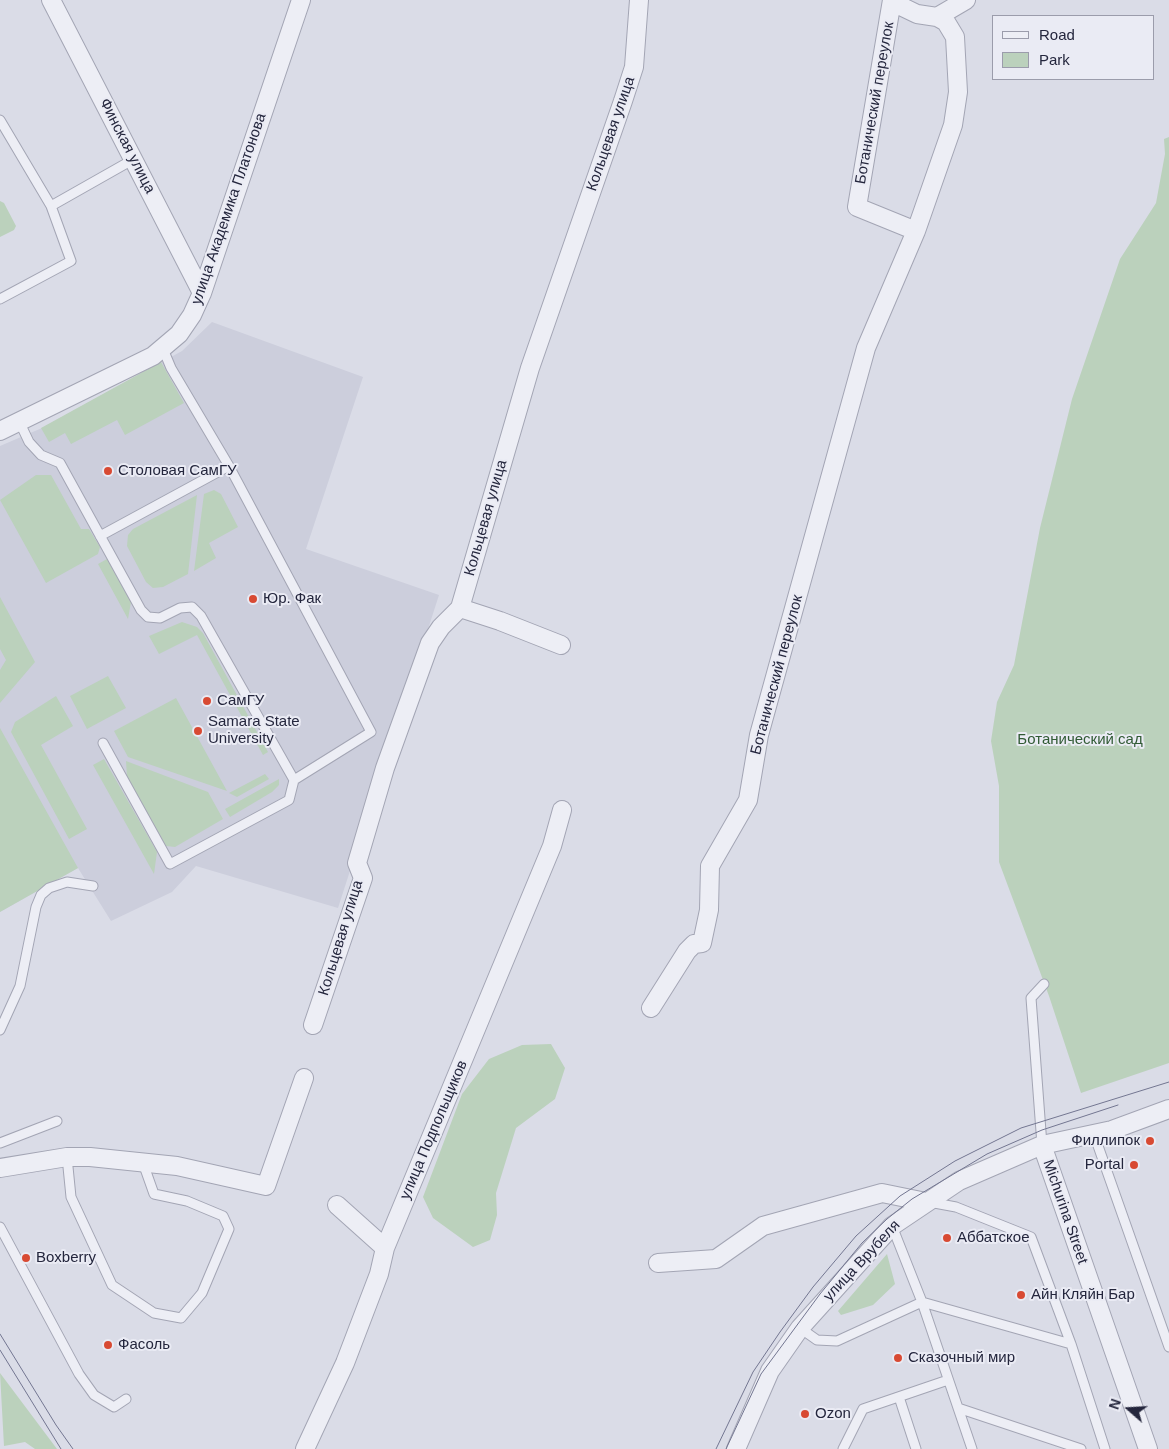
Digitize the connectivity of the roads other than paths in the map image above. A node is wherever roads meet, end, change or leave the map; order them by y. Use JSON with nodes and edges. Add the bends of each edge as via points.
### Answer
{"nodes":[{"id":1,"x":51,"y":0,"type":"edge"},
{"id":2,"x":301,"y":0,"type":"edge"},
{"id":3,"x":639,"y":0,"type":"edge"},
{"id":4,"x":966,"y":0,"type":"edge"},
{"id":5,"x":892,"y":1,"type":"edge"},
{"id":6,"x":937,"y":17,"type":"junction"},
{"id":7,"x":0,"y":120,"type":"edge"},
{"id":8,"x":134,"y":158,"type":"junction"},
{"id":9,"x":51,"y":206,"type":"junction"},
{"id":10,"x":916,"y":231,"type":"junction"},
{"id":11,"x":202,"y":293,"type":"junction"},
{"id":12,"x":0,"y":299,"type":"edge"},
{"id":13,"x":163,"y":349,"type":"junction"},
{"id":14,"x":19,"y":421,"type":"junction"},
{"id":15,"x":0,"y":431,"type":"edge"},
{"id":16,"x":229,"y":466,"type":"junction"},
{"id":17,"x":100,"y":536,"type":"junction"},
{"id":18,"x":460,"y":608,"type":"junction"},
{"id":19,"x":561,"y":645,"type":"dead end"},
{"id":20,"x":103,"y":743,"type":"dead end"},
{"id":21,"x":294,"y":780,"type":"junction"},
{"id":22,"x":562,"y":810,"type":"dead end"},
{"id":23,"x":93,"y":886,"type":"dead end"},
{"id":24,"x":1044,"y":984,"type":"dead end"},
{"id":25,"x":651,"y":1008,"type":"dead end"},
{"id":26,"x":313,"y":1025,"type":"dead end"},
{"id":27,"x":0,"y":1030,"type":"edge"},
{"id":28,"x":304,"y":1078,"type":"dead end"},
{"id":29,"x":1169,"y":1109,"type":"edge"},
{"id":30,"x":57,"y":1121,"type":"dead end"},
{"id":31,"x":0,"y":1143,"type":"edge"},
{"id":32,"x":1097,"y":1143,"type":"dead end"},
{"id":33,"x":1042,"y":1145,"type":"junction"},
{"id":34,"x":67,"y":1157,"type":"junction"},
{"id":35,"x":142,"y":1163,"type":"junction"},
{"id":36,"x":0,"y":1168,"type":"edge"},
{"id":37,"x":926,"y":1202,"type":"junction"},
{"id":38,"x":337,"y":1205,"type":"dead end"},
{"id":39,"x":892,"y":1226,"type":"junction"},
{"id":40,"x":0,"y":1227,"type":"edge"},
{"id":41,"x":385,"y":1248,"type":"junction"},
{"id":42,"x":658,"y":1263,"type":"dead end"},
{"id":43,"x":922,"y":1302,"type":"junction"},
{"id":44,"x":800,"y":1328,"type":"junction"},
{"id":45,"x":1071,"y":1344,"type":"junction"},
{"id":46,"x":1169,"y":1347,"type":"edge"},
{"id":47,"x":948,"y":1380,"type":"junction"},
{"id":48,"x":899,"y":1397,"type":"junction"},
{"id":49,"x":126,"y":1399,"type":"dead end"},
{"id":50,"x":958,"y":1408,"type":"junction"},
{"id":51,"x":305,"y":1449,"type":"edge"},
{"id":52,"x":736,"y":1449,"type":"edge"},
{"id":53,"x":843,"y":1449,"type":"edge"},
{"id":54,"x":916,"y":1449,"type":"edge"},
{"id":55,"x":972,"y":1449,"type":"edge"},
{"id":56,"x":1081,"y":1449,"type":"edge"},
{"id":57,"x":1105,"y":1449,"type":"edge"},
{"id":58,"x":1148,"y":1449,"type":"edge"}],
"edges":[{"from":1,"to":8,"type":"street","name":"Финская улица"},
{"from":2,"to":11,"type":"street","name":"улица Академика Платонова"},
{"from":3,"to":18,"type":"street","name":"Кольцевая улица","via":[[634,67],[530,368]]},
{"from":4,"to":6,"type":"street"},
{"from":5,"to":6,"type":"street","via":[[917,14]]},
{"from":5,"to":10,"type":"street","name":"Ботанический переулок","via":[[857,207]]},
{"from":6,"to":10,"type":"street","via":[[946,22],[955,37],[958,92],[953,125]]},
{"from":7,"to":9,"type":"lane"},
{"from":8,"to":9,"type":"lane"},
{"from":8,"to":11,"type":"street","name":"Финская улица"},
{"from":9,"to":12,"type":"lane","via":[[71,261]]},
{"from":10,"to":25,"type":"street","name":"Ботанический переулок","via":[[866,348],[759,735],[748,800],[710,866],[709,910],[702,943],[694,944],[687,951]]},
{"from":11,"to":13,"type":"street","name":"улица Академика Платонова","via":[[184,328]]},
{"from":13,"to":14,"type":"street","name":"улица Академика Платонова"},
{"from":13,"to":16,"type":"lane"},
{"from":14,"to":15,"type":"street","name":"улица Академика Платонова"},
{"from":14,"to":17,"type":"lane","via":[[29,442],[40,455],[60,463]]},
{"from":16,"to":17,"type":"lane"},
{"from":16,"to":21,"type":"lane","via":[[371,732]]},
{"from":17,"to":21,"type":"lane","via":[[148,617],[160,618],[180,608],[192,607],[200,616]]},
{"from":18,"to":19,"type":"street"},
{"from":18,"to":26,"type":"street","name":"Кольцевая улица","via":[[440,627],[430,644],[385,768],[357,863],[363,878]]},
{"from":20,"to":21,"type":"lane","via":[[170,864],[288,800]]},
{"from":22,"to":41,"type":"street","name":"улица Подпольщиков","via":[[552,846]]},
{"from":23,"to":27,"type":"lane","via":[[67,882],[49,888],[41,895],[20,986]]},
{"from":24,"to":33,"type":"lane","via":[[1031,998]]},
{"from":28,"to":35,"type":"street","via":[[266,1186],[177,1166]]},
{"from":29,"to":33,"type":"street","name":"улица Врубеля","via":[[1112,1130]]},
{"from":30,"to":31,"type":"lane"},
{"from":32,"to":46,"type":"lane"},
{"from":33,"to":37,"type":"street","name":"улица Врубеля","via":[[960,1181]]},
{"from":33,"to":58,"type":"street","name":"Michurina Street"},
{"from":34,"to":35,"type":"street"},
{"from":34,"to":35,"type":"lane","via":[[71,1197],[112,1285],[154,1313],[181,1318],[202,1293],[229,1229],[223,1216],[187,1201],[154,1194]]},
{"from":34,"to":36,"type":"street"},
{"from":37,"to":39,"type":"street","name":"улица Врубеля"},
{"from":37,"to":42,"type":"street","via":[[882,1193],[763,1226],[716,1259]]},
{"from":37,"to":45,"type":"lane","via":[[956,1207],[1031,1237]]},
{"from":38,"to":41,"type":"street"},
{"from":39,"to":43,"type":"lane"},
{"from":39,"to":44,"type":"street","name":"улица Врубеля"},
{"from":40,"to":49,"type":"lane","via":[[74,1365],[94,1395],[114,1407]]},
{"from":41,"to":51,"type":"street","name":"улица Подпольщиков","via":[[379,1274],[345,1363]]},
{"from":43,"to":44,"type":"lane","via":[[837,1341],[816,1340]]},
{"from":43,"to":45,"type":"lane"},
{"from":43,"to":47,"type":"lane"},
{"from":44,"to":52,"type":"street","name":"улица Врубеля","via":[[770,1371]]},
{"from":45,"to":57,"type":"lane"},
{"from":47,"to":48,"type":"lane"},
{"from":47,"to":50,"type":"lane"},
{"from":48,"to":53,"type":"lane","via":[[863,1409]]},
{"from":48,"to":54,"type":"lane"},
{"from":50,"to":55,"type":"lane"},
{"from":50,"to":56,"type":"lane"}]}
